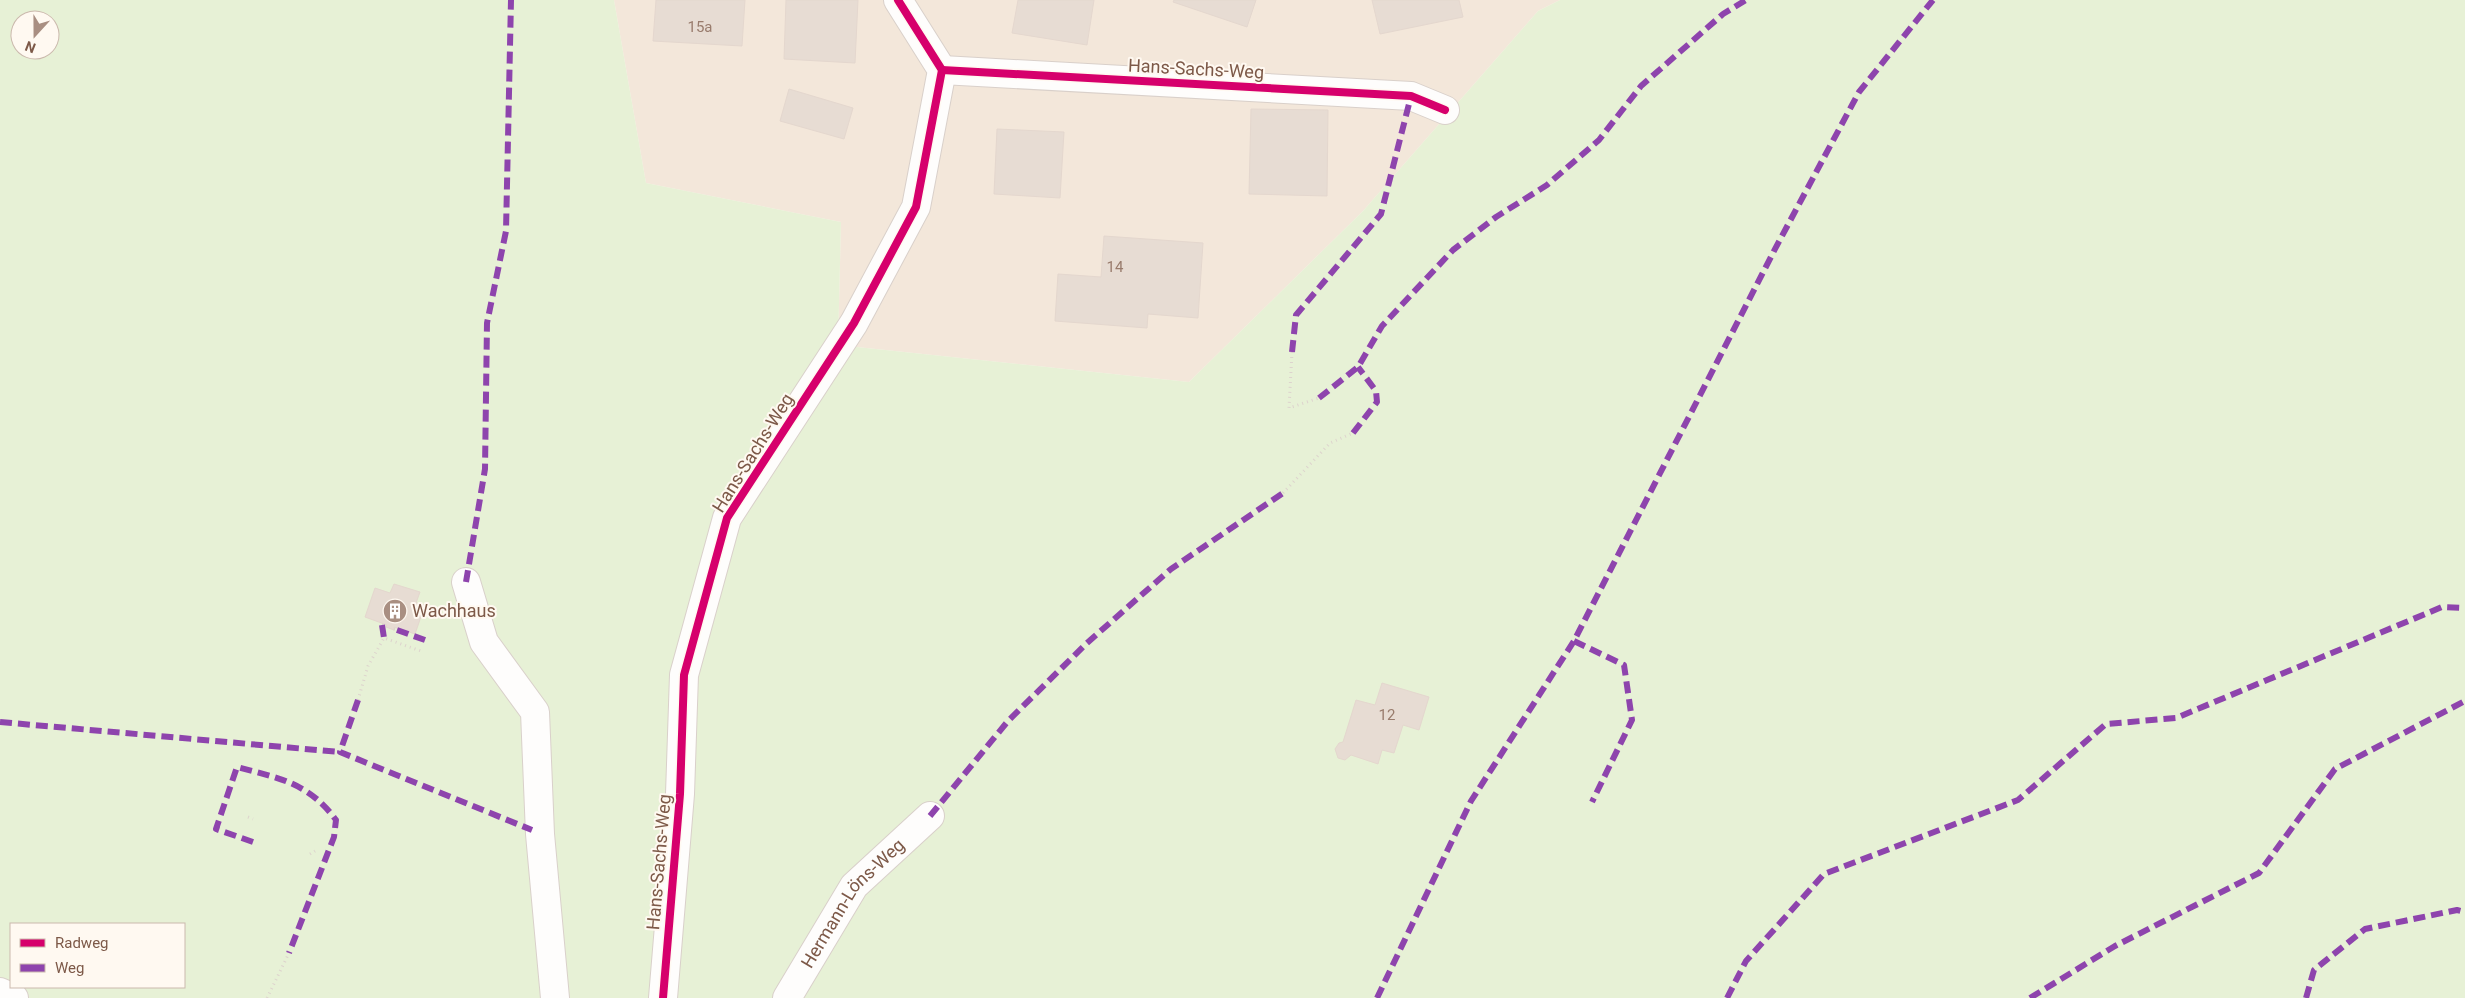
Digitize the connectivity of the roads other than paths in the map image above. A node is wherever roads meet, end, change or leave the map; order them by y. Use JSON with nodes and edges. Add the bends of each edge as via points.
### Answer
{"nodes":[{"id":1,"x":898,"y":0,"type":"edge"},
{"id":2,"x":942,"y":70,"type":"junction"},
{"id":3,"x":1444,"y":110,"type":"dead end"},
{"id":4,"x":466,"y":582,"type":"dead end"},
{"id":5,"x":930,"y":816,"type":"dead end"},
{"id":6,"x":0,"y":992,"type":"edge"},
{"id":7,"x":14,"y":998,"type":"edge"},
{"id":8,"x":555,"y":998,"type":"edge"},
{"id":9,"x":663,"y":998,"type":"edge"},
{"id":10,"x":787,"y":998,"type":"edge"}],
"edges":[{"from":1,"to":2,"type":"street"},
{"from":2,"to":3,"type":"street","name":"Hans-Sachs-Weg","via":[[1411,96]]},
{"from":2,"to":9,"type":"street","name":"Hans-Sachs-Weg","via":[[916,207],[854,323],[726,518],[684,675],[680,794]]},
{"from":4,"to":8,"type":"street","via":[[484,642],[535,712],[540,834]]},
{"from":5,"to":10,"type":"street","name":"Hermann-Löns-Weg","via":[[854,886]]},
{"from":6,"to":7,"type":"street"}]}
